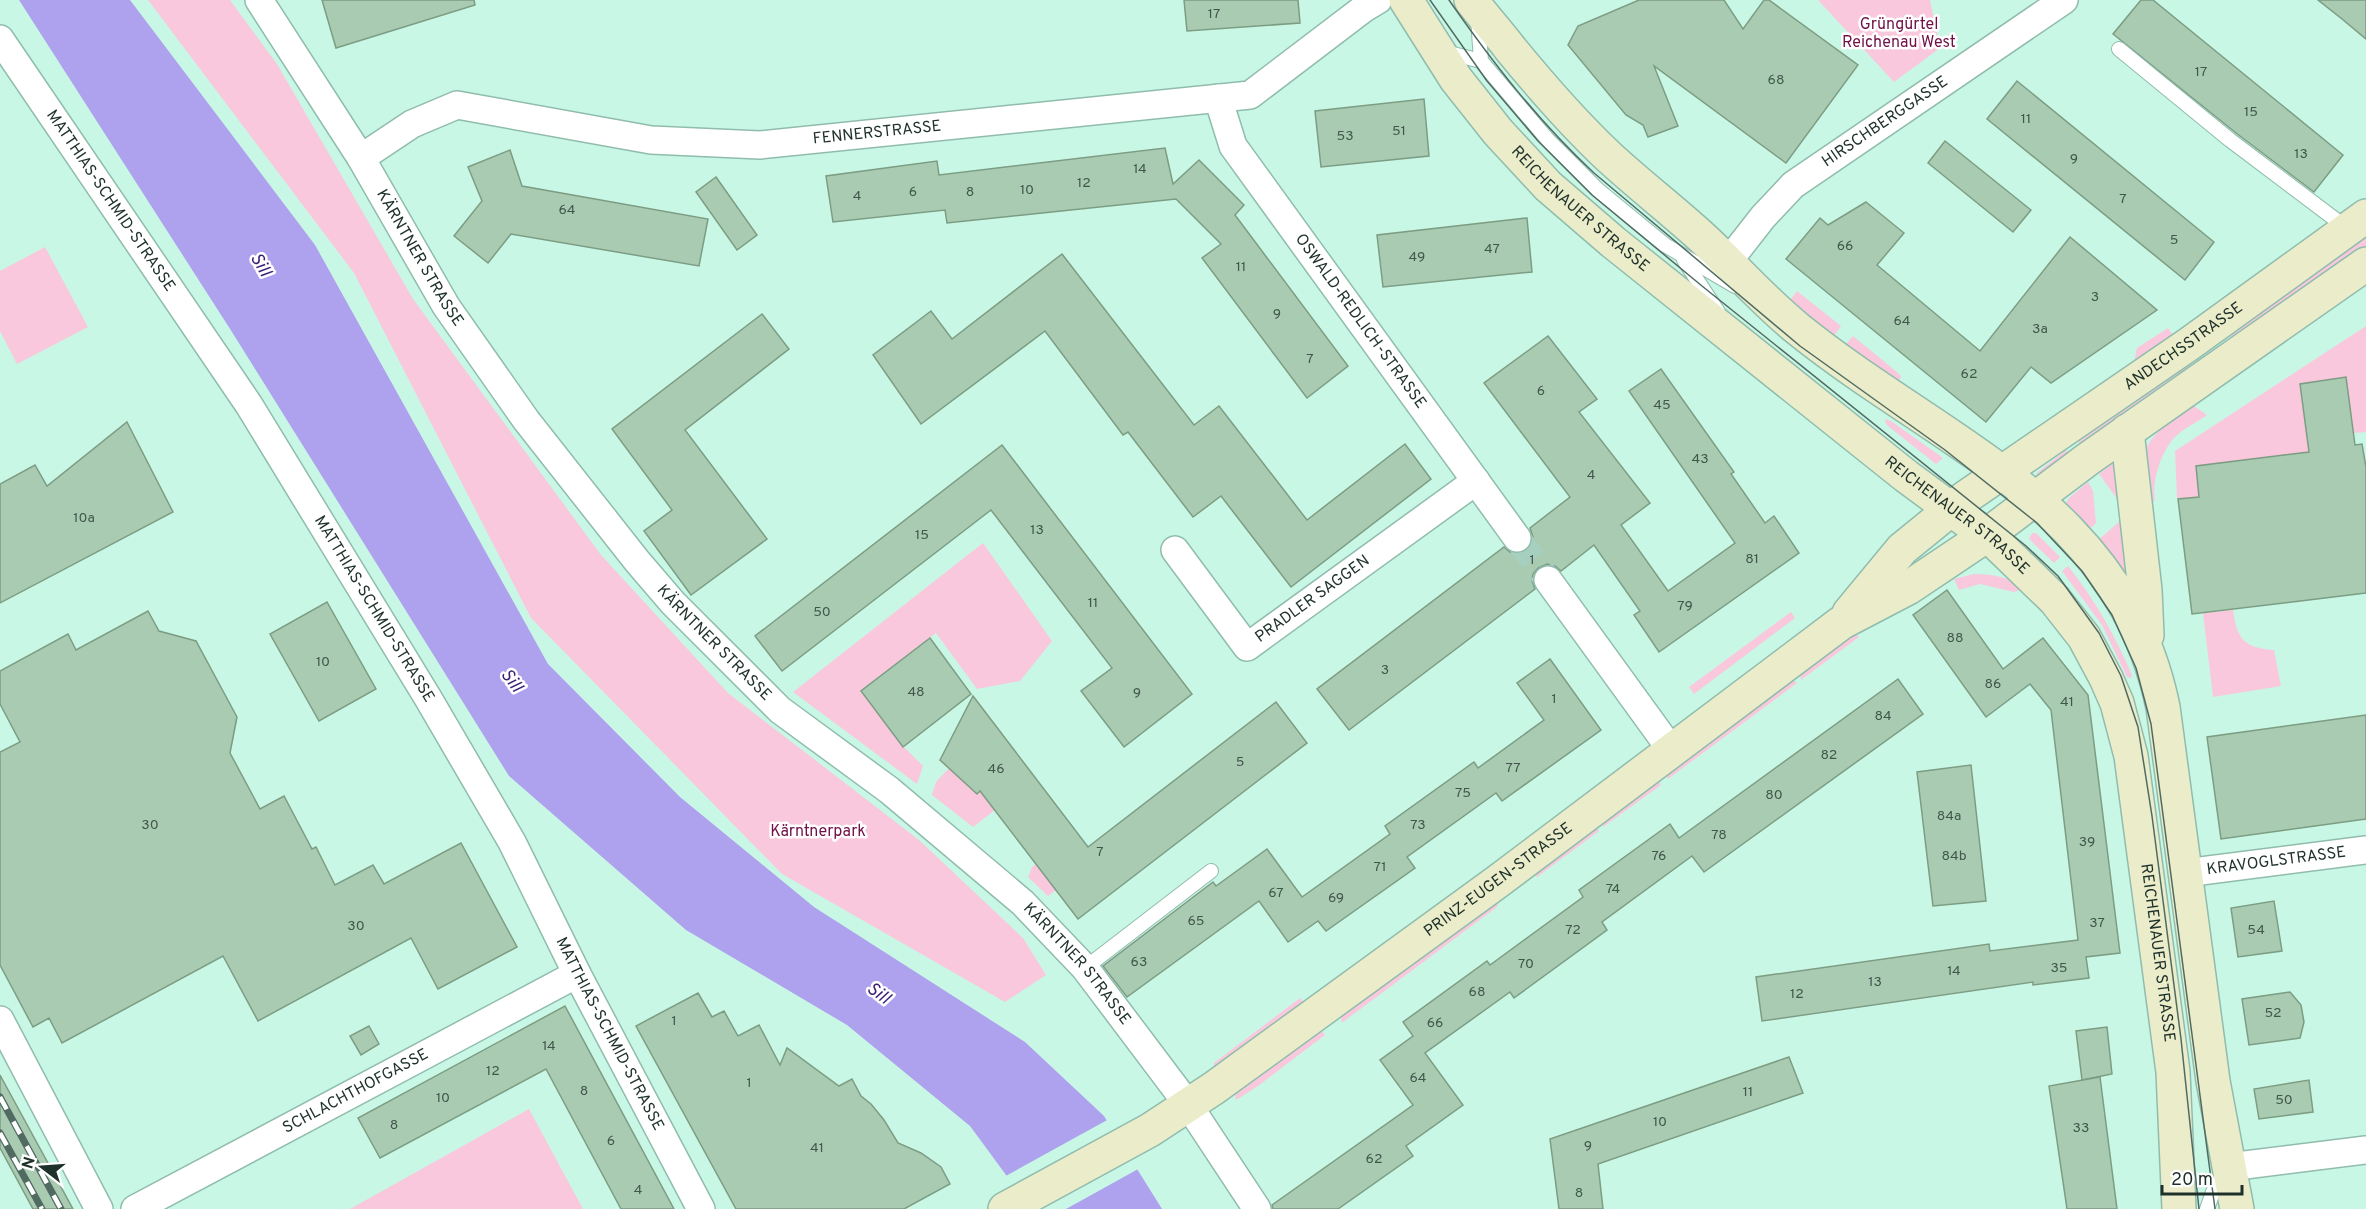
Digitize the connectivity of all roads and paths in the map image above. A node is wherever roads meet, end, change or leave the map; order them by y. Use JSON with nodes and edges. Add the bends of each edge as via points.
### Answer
{"nodes":[{"id":1,"x":259,"y":0,"type":"edge"},
{"id":2,"x":1378,"y":0,"type":"edge"},
{"id":3,"x":1406,"y":0,"type":"edge"},
{"id":4,"x":2064,"y":0,"type":"edge"},
{"id":5,"x":1474,"y":5,"type":"edge"},
{"id":6,"x":0,"y":39,"type":"edge"},
{"id":7,"x":2119,"y":49,"type":"dead end"},
{"id":8,"x":1436,"y":50,"type":"junction"},
{"id":9,"x":1481,"y":61,"type":"junction"},
{"id":10,"x":1218,"y":98,"type":"junction"},
{"id":11,"x":361,"y":158,"type":"junction"},
{"id":12,"x":2357,"y":222,"type":"edge"},
{"id":13,"x":1681,"y":256,"type":"junction"},
{"id":14,"x":1727,"y":263,"type":"junction"},
{"id":15,"x":2366,"y":264,"type":"edge"},
{"id":16,"x":1769,"y":305,"type":"junction"},
{"id":17,"x":1740,"y":344,"type":"junction"},
{"id":18,"x":2189,"y":344,"type":"junction"},
{"id":19,"x":2210,"y":373,"type":"junction"},
{"id":20,"x":2127,"y":431,"type":"junction"},
{"id":21,"x":2000,"y":472,"type":"junction"},
{"id":22,"x":1476,"y":481,"type":"junction"},
{"id":23,"x":2035,"y":498,"type":"junction"},
{"id":24,"x":1950,"y":509,"type":"junction"},
{"id":25,"x":1987,"y":535,"type":"junction"},
{"id":26,"x":1517,"y":538,"type":"tunnel mouth"},
{"id":27,"x":1175,"y":550,"type":"dead end"},
{"id":28,"x":1548,"y":580,"type":"tunnel mouth"},
{"id":29,"x":1841,"y":623,"type":"junction"},
{"id":30,"x":2148,"y":651,"type":"junction"},
{"id":31,"x":1672,"y":751,"type":"junction"},
{"id":32,"x":2366,"y":850,"type":"edge"},
{"id":33,"x":1211,"y":871,"type":"dead end"},
{"id":34,"x":2185,"y":873,"type":"junction"},
{"id":35,"x":1085,"y":968,"type":"junction"},
{"id":36,"x":577,"y":974,"type":"junction"},
{"id":37,"x":0,"y":1020,"type":"edge"},
{"id":38,"x":1189,"y":1106,"type":"junction"},
{"id":39,"x":2366,"y":1150,"type":"edge"},
{"id":40,"x":2229,"y":1167,"type":"junction"},
{"id":41,"x":2186,"y":1197,"type":"edge"},
{"id":42,"x":99,"y":1209,"type":"edge"},
{"id":43,"x":135,"y":1209,"type":"edge"},
{"id":44,"x":701,"y":1209,"type":"edge"},
{"id":45,"x":1005,"y":1209,"type":"edge"},
{"id":46,"x":1257,"y":1209,"type":"edge"},
{"id":47,"x":2207,"y":1209,"type":"edge"},
{"id":48,"x":2237,"y":1209,"type":"edge"}],
"edges":[{"from":1,"to":11,"type":"street","name":"KÄRNTNER STRASSE"},
{"from":2,"to":10,"type":"street","name":"FENNERSTRASSE","via":[[1250,94]]},
{"from":3,"to":8,"type":"street","name":"REICHENAUER STRASSE"},
{"from":4,"to":14,"type":"street","name":"HIRSCHBERGGASSE","via":[[1793,184]]},
{"from":5,"to":9,"type":"lane"},
{"from":5,"to":14,"type":"street","via":[[1589,138]]},
{"from":6,"to":36,"type":"street","name":"MATTHIAS-SCHMID-STRASSE","via":[[249,405],[512,842]]},
{"from":7,"to":12,"type":"lane","via":[[2230,140]]},
{"from":8,"to":9,"type":"lane"},
{"from":8,"to":17,"type":"street","name":"REICHENAUER STRASSE","via":[[1498,132],[1548,186]]},
{"from":9,"to":13,"type":"lane","via":[[1572,165]]},
{"from":10,"to":11,"type":"street","name":"FENNERSTRASSE","via":[[760,145],[651,140],[457,105],[412,124]]},
{"from":10,"to":22,"type":"street","name":"OSWALD-REDLICH-STRASSE","via":[[1233,146]]},
{"from":11,"to":35,"type":"street","name":"KÄRNTNER STRASSE","via":[[446,306],[526,420],[673,603],[780,710],[889,790],[1015,896]]},
{"from":12,"to":18,"type":"street","name":"ANDECHSSTRASSE"},
{"from":13,"to":16,"type":"lane"},
{"from":13,"to":17,"type":"lane"},
{"from":14,"to":16,"type":"street"},
{"from":15,"to":19,"type":"street"},
{"from":16,"to":21,"type":"street"},
{"from":17,"to":24,"type":"street","name":"REICHENAUER STRASSE"},
{"from":18,"to":19,"type":"street"},
{"from":18,"to":21,"type":"street","name":"ANDECHSSTRASSE"},
{"from":19,"to":20,"type":"street"},
{"from":20,"to":23,"type":"street"},
{"from":20,"to":30,"type":"street"},
{"from":21,"to":23,"type":"street"},
{"from":21,"to":24,"type":"street","name":"PRINZ-EUGEN-STRASSE"},
{"from":22,"to":26,"type":"street","name":"OSWALD-REDLICH-STRASSE"},
{"from":22,"to":27,"type":"street","name":"PRADLER SAGGEN","via":[[1247,647]]},
{"from":23,"to":25,"type":"street","name":"PRINZ-EUGEN-STRASSE"},
{"from":23,"to":30,"type":"street","via":[[2096,559],[2122,596]]},
{"from":24,"to":25,"type":"street","name":"REICHENAUER STRASSE"},
{"from":24,"to":29,"type":"street","name":"PRINZ-EUGEN-STRASSE","via":[[1902,549]]},
{"from":25,"to":29,"type":"street","name":"PRINZ-EUGEN-STRASSE","via":[[1908,588]]},
{"from":25,"to":41,"type":"street","name":"REICHENAUER STRASSE","via":[[2040,585],[2084,638],[2106,678],[2126,732],[2173,1072]]},
{"from":28,"to":31,"type":"street"},
{"from":29,"to":31,"type":"street","name":"PRINZ-EUGEN-STRASSE"},
{"from":30,"to":34,"type":"street","via":[[2163,707]]},
{"from":31,"to":38,"type":"street","name":"PRINZ-EUGEN-STRASSE"},
{"from":32,"to":34,"type":"street","name":"KRAVOGLSTRASSE"},
{"from":33,"to":35,"type":"lane"},
{"from":34,"to":40,"type":"street","via":[[2213,1081]]},
{"from":35,"to":38,"type":"street","name":"KÄRNTNER STRASSE"},
{"from":36,"to":43,"type":"street","name":"SCHLACHTHOFGASSE"},
{"from":36,"to":44,"type":"street","name":"MATTHIAS-SCHMID-STRASSE"},
{"from":37,"to":42,"type":"street"},
{"from":38,"to":45,"type":"street","name":"PRINZ-EUGEN-STRASSE"},
{"from":38,"to":46,"type":"street","name":"KÄRNTNER STRASSE"},
{"from":39,"to":40,"type":"street"},
{"from":40,"to":47,"type":"lane"},
{"from":40,"to":48,"type":"street"},
{"from":41,"to":47,"type":"lane"}]}
